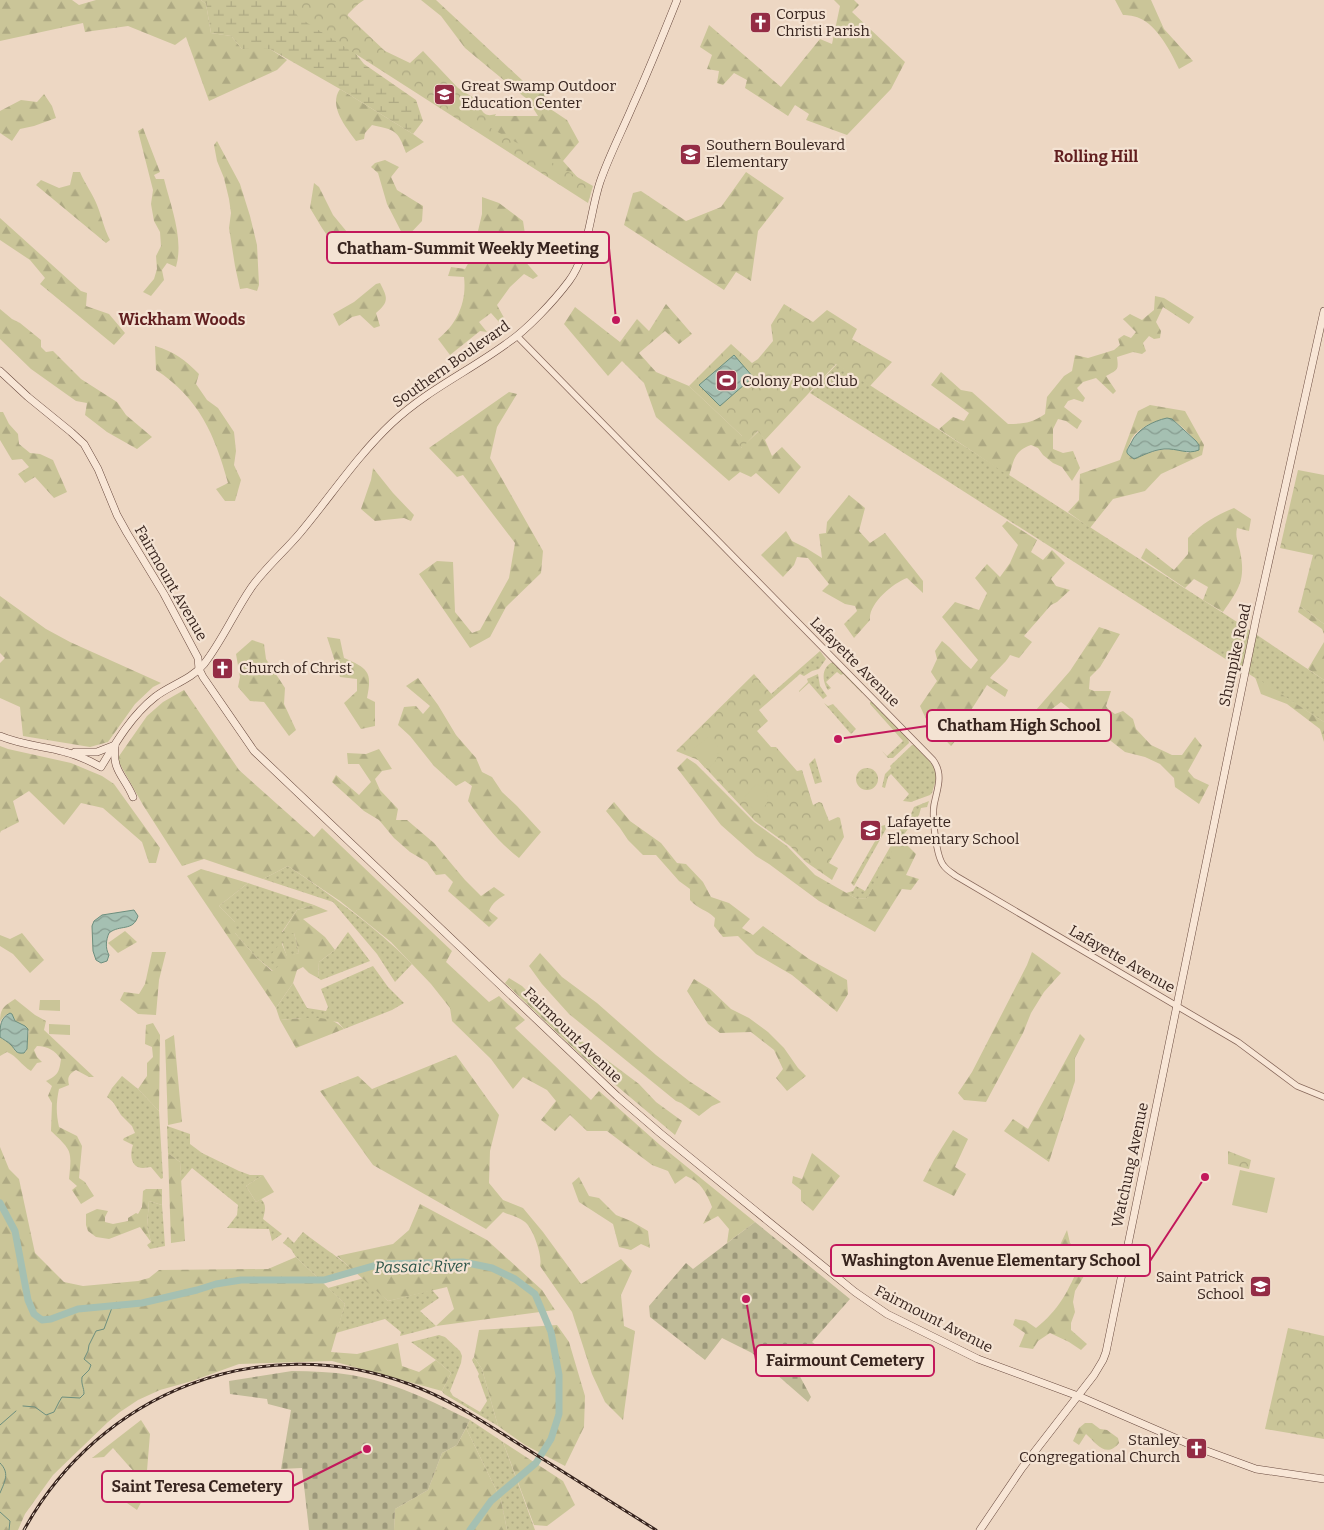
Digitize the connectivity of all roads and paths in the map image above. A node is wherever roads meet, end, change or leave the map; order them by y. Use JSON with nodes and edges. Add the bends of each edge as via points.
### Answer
{"nodes":[{"id":1,"x":677,"y":0,"type":"edge"},
{"id":2,"x":1324,"y":311,"type":"edge"},
{"id":3,"x":517,"y":336,"type":"junction"},
{"id":4,"x":0,"y":371,"type":"edge"},
{"id":5,"x":200,"y":669,"type":"junction"},
{"id":6,"x":0,"y":736,"type":"edge"},
{"id":7,"x":115,"y":744,"type":"junction"},
{"id":8,"x":65,"y":752,"type":"junction"},
{"id":9,"x":133,"y":797,"type":"dead end"},
{"id":10,"x":1177,"y":1005,"type":"junction"},
{"id":11,"x":1324,"y":1097,"type":"edge"},
{"id":12,"x":1078,"y":1396,"type":"junction"},
{"id":13,"x":1324,"y":1479,"type":"edge"},
{"id":14,"x":980,"y":1530,"type":"edge"}],
"edges":[{"from":1,"to":3,"type":"main road","name":"Southern Boulevard","via":[[605,168],[577,267],[568,282]]},
{"from":2,"to":10,"type":"main road","name":"Shunpike Road"},
{"from":3,"to":5,"type":"main road","name":"Southern Boulevard","via":[[416,402],[360,456],[299,534],[258,578]]},
{"from":3,"to":10,"type":"street","name":"Lafayette Avenue","via":[[933,760],[939,776],[933,821],[944,867]]},
{"from":4,"to":5,"type":"main road","name":"Fairmount Avenue","via":[[84,444],[127,534],[198,658]]},
{"from":5,"to":7,"type":"main road","name":"Southern Boulevard","via":[[152,699]]},
{"from":5,"to":12,"type":"main road","name":"Fairmount Avenue","via":[[254,751],[617,1096],[660,1133],[877,1308],[983,1361]]},
{"from":6,"to":8,"type":"main road"},
{"from":7,"to":8,"type":"main road","via":[[97,752]]},
{"from":7,"to":8,"type":"main road","name":"Southern Boulevard","via":[[101,768]]},
{"from":7,"to":9,"type":"main road","via":[[115,764]]},
{"from":10,"to":11,"type":"street","name":"Lafayette Avenue","via":[[1238,1042],[1297,1086]]},
{"from":10,"to":12,"type":"main road","name":"Watchung Avenue","via":[[1106,1352]]},
{"from":12,"to":13,"type":"main road","name":"Fairmount Avenue","via":[[1245,1466]]},
{"from":12,"to":14,"type":"main road","name":"Watchung Avenue","via":[[1022,1468]]}]}
